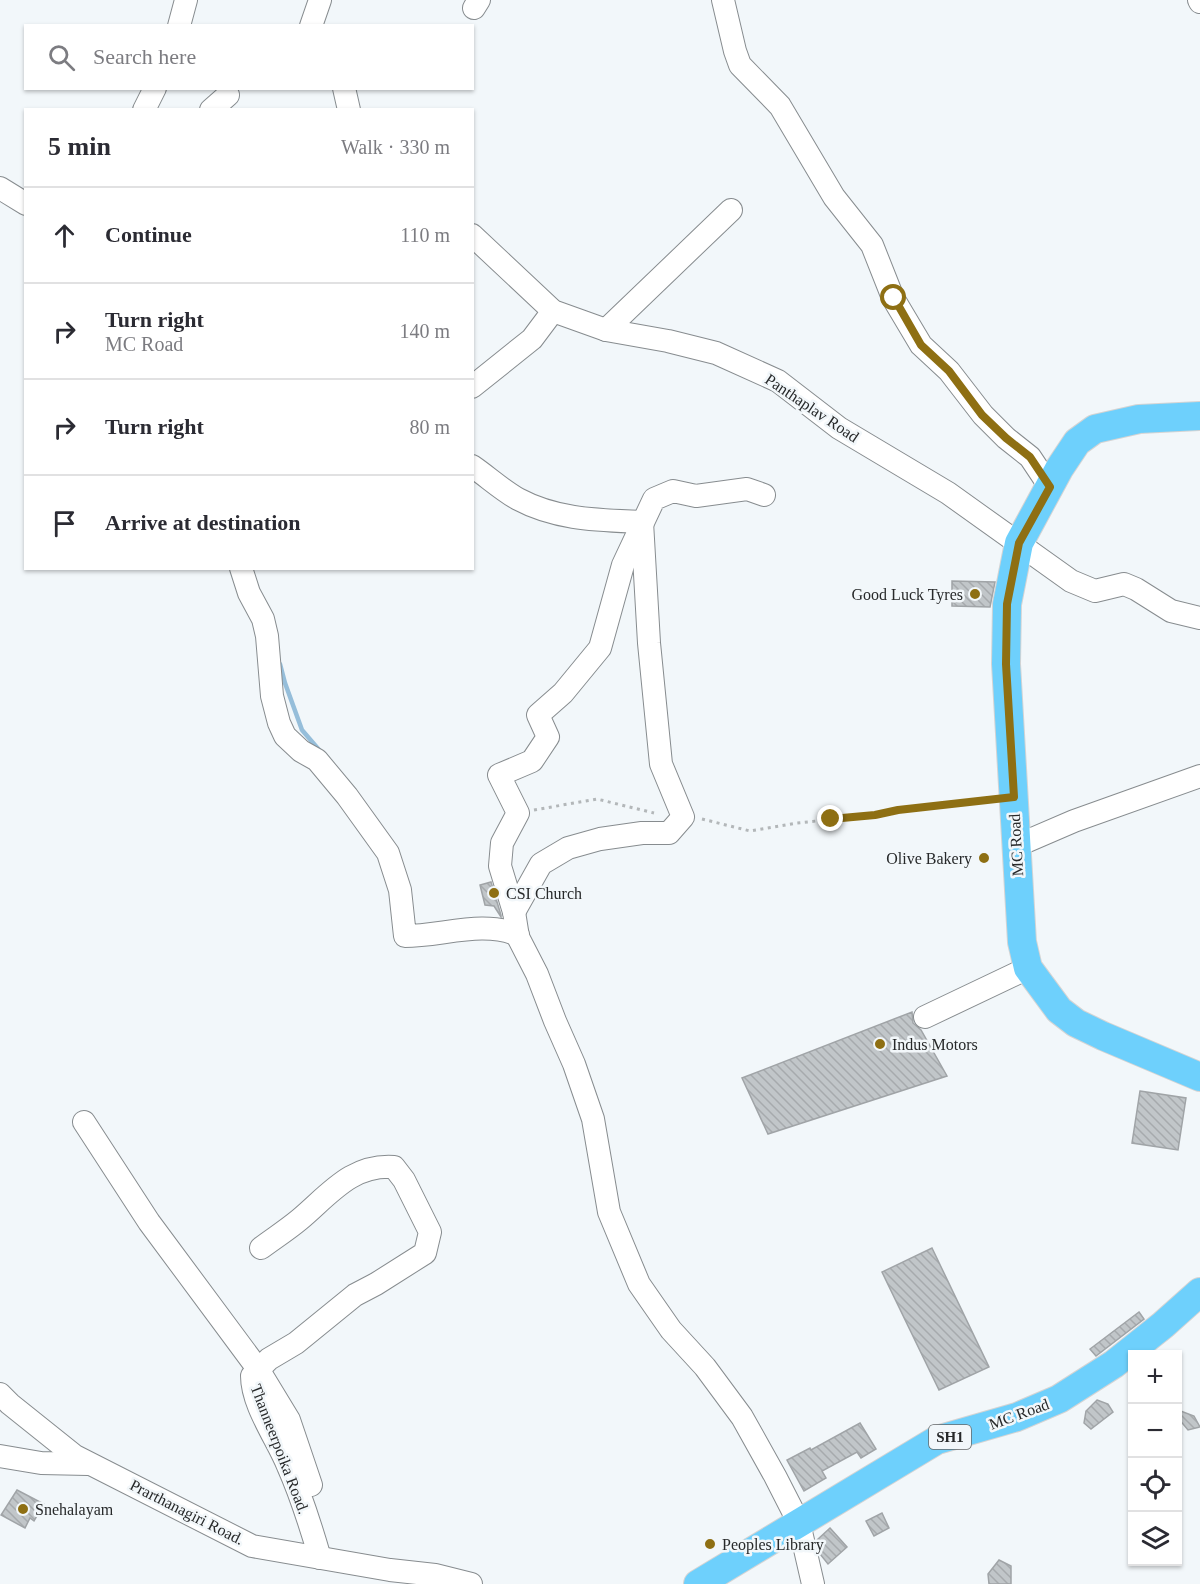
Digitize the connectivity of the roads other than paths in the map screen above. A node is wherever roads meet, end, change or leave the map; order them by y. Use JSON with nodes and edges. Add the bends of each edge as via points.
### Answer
{"nodes":[{"id":1,"x":186,"y":0,"type":"edge"},
{"id":2,"x":320,"y":0,"type":"edge"},
{"id":3,"x":723,"y":0,"type":"edge"},
{"id":4,"x":180,"y":24,"type":"edge"},
{"id":5,"x":312,"y":24,"type":"edge"},
{"id":6,"x":154,"y":90,"type":"edge"},
{"id":7,"x":344,"y":90,"type":"edge"},
{"id":8,"x":228,"y":95,"type":"dead end"},
{"id":9,"x":145,"y":108,"type":"edge"},
{"id":10,"x":213,"y":108,"type":"edge"},
{"id":11,"x":349,"y":108,"type":"edge"},
{"id":12,"x":0,"y":188,"type":"edge"},
{"id":13,"x":24,"y":203,"type":"edge"},
{"id":14,"x":731,"y":210,"type":"dead end"},
{"id":15,"x":474,"y":237,"type":"edge"},
{"id":16,"x":553,"y":311,"type":"junction"},
{"id":17,"x":606,"y":330,"type":"junction"},
{"id":18,"x":474,"y":385,"type":"edge"},
{"id":19,"x":1200,"y":416,"type":"edge"},
{"id":20,"x":474,"y":467,"type":"edge"},
{"id":21,"x":1050,"y":487,"type":"junction"},
{"id":22,"x":764,"y":495,"type":"dead end"},
{"id":23,"x":642,"y":522,"type":"junction"},
{"id":24,"x":1019,"y":543,"type":"junction"},
{"id":25,"x":242,"y":570,"type":"edge"},
{"id":26,"x":1200,"y":618,"type":"edge"},
{"id":27,"x":1200,"y":776,"type":"edge"},
{"id":28,"x":1016,"y":846,"type":"junction"},
{"id":29,"x":514,"y":912,"type":"junction"},
{"id":30,"x":518,"y":935,"type":"junction"},
{"id":31,"x":1028,"y":968,"type":"junction"},
{"id":32,"x":925,"y":1017,"type":"dead end"},
{"id":33,"x":1200,"y":1077,"type":"edge"},
{"id":34,"x":84,"y":1122,"type":"dead end"},
{"id":35,"x":261,"y":1248,"type":"dead end"},
{"id":36,"x":1200,"y":1292,"type":"edge"},
{"id":37,"x":258,"y":1370,"type":"junction"},
{"id":38,"x":0,"y":1394,"type":"edge"},
{"id":39,"x":0,"y":1456,"type":"edge"},
{"id":40,"x":92,"y":1464,"type":"junction"},
{"id":41,"x":312,"y":1486,"type":"dead end"},
{"id":42,"x":799,"y":1523,"type":"junction"},
{"id":43,"x":320,"y":1558,"type":"junction"},
{"id":44,"x":471,"y":1584,"type":"edge"},
{"id":45,"x":698,"y":1584,"type":"edge"},
{"id":46,"x":813,"y":1584,"type":"edge"}],
"edges":[{"from":1,"to":4,"type":"street"},
{"from":2,"to":5,"type":"street"},
{"from":3,"to":21,"type":"street","via":[[740,65],[780,106],[834,197],[872,245],[894,298],[921,345],[949,371],[982,415],[1030,457]]},
{"from":6,"to":9,"type":"street"},
{"from":7,"to":11,"type":"street"},
{"from":8,"to":10,"type":"street"},
{"from":12,"to":13,"type":"street"},
{"from":14,"to":17,"type":"street"},
{"from":15,"to":16,"type":"street"},
{"from":16,"to":17,"type":"street","name":"Panthaplav Road"},
{"from":16,"to":18,"type":"street","via":[[532,339]]},
{"from":17,"to":24,"type":"street","name":"Panthaplav Road","via":[[716,353],[778,381],[839,428],[948,493]]},
{"from":19,"to":21,"type":"main road","name":"MC Road","via":[[1139,419],[1095,429],[1077,442]]},
{"from":20,"to":23,"type":"street","via":[[519,499],[556,513],[578,519]]},
{"from":21,"to":24,"type":"main road","name":"MC Road"},
{"from":22,"to":23,"type":"street","via":[[747,489],[696,496],[673,491],[654,499]]},
{"from":23,"to":29,"type":"street","via":[[623,565],[600,648],[563,693],[538,715],[548,736],[532,761],[499,776],[518,813],[502,843],[501,866]]},
{"from":23,"to":29,"type":"street","via":[[661,764],[682,817],[669,833],[600,839],[568,848],[541,864]]},
{"from":24,"to":26,"type":"street","name":"Panthaplav Road","via":[[1071,581],[1095,591],[1124,584],[1171,611]]},
{"from":24,"to":28,"type":"main road","name":"MC Road","via":[[1007,604],[1006,664]]},
{"from":25,"to":30,"type":"street","via":[[267,636],[272,696],[279,723],[285,736],[317,760],[347,796],[388,854],[400,890],[405,936],[503,929]]},
{"from":27,"to":28,"type":"street"},
{"from":28,"to":31,"type":"main road","name":"MC Road","via":[[1022,942]]},
{"from":29,"to":30,"type":"street"},
{"from":30,"to":42,"type":"street","via":[[574,1064],[593,1119],[609,1212],[639,1284],[742,1417]]},
{"from":31,"to":32,"type":"street"},
{"from":31,"to":33,"type":"main road","name":"MC Road","via":[[1059,1010],[1076,1023]]},
{"from":34,"to":37,"type":"street","via":[[149,1222]]},
{"from":35,"to":37,"type":"street","name":"Thanneerpoika Road.","via":[[350,1177],[381,1166],[394,1167],[404,1180],[430,1232],[425,1253],[355,1295]]},
{"from":36,"to":42,"type":"main road","name":"MC Road","number":"SH1","via":[[1114,1364],[1059,1399],[1017,1417],[937,1440]]},
{"from":37,"to":41,"type":"street","via":[[289,1420]]},
{"from":37,"to":43,"type":"street","name":"Thanneerpoika Road.","via":[[252,1376],[252,1384],[288,1466]]},
{"from":38,"to":40,"type":"street","name":"Prarthanagiri Road.","via":[[75,1456]]},
{"from":39,"to":40,"type":"street","via":[[41,1463]]},
{"from":40,"to":43,"type":"street","name":"Prarthanagiri Road.","via":[[252,1546]]},
{"from":42,"to":45,"type":"main road","name":"MC Road","number":"SH1"},
{"from":42,"to":46,"type":"street"},
{"from":43,"to":44,"type":"street","name":"Prarthanagiri Road."}]}
